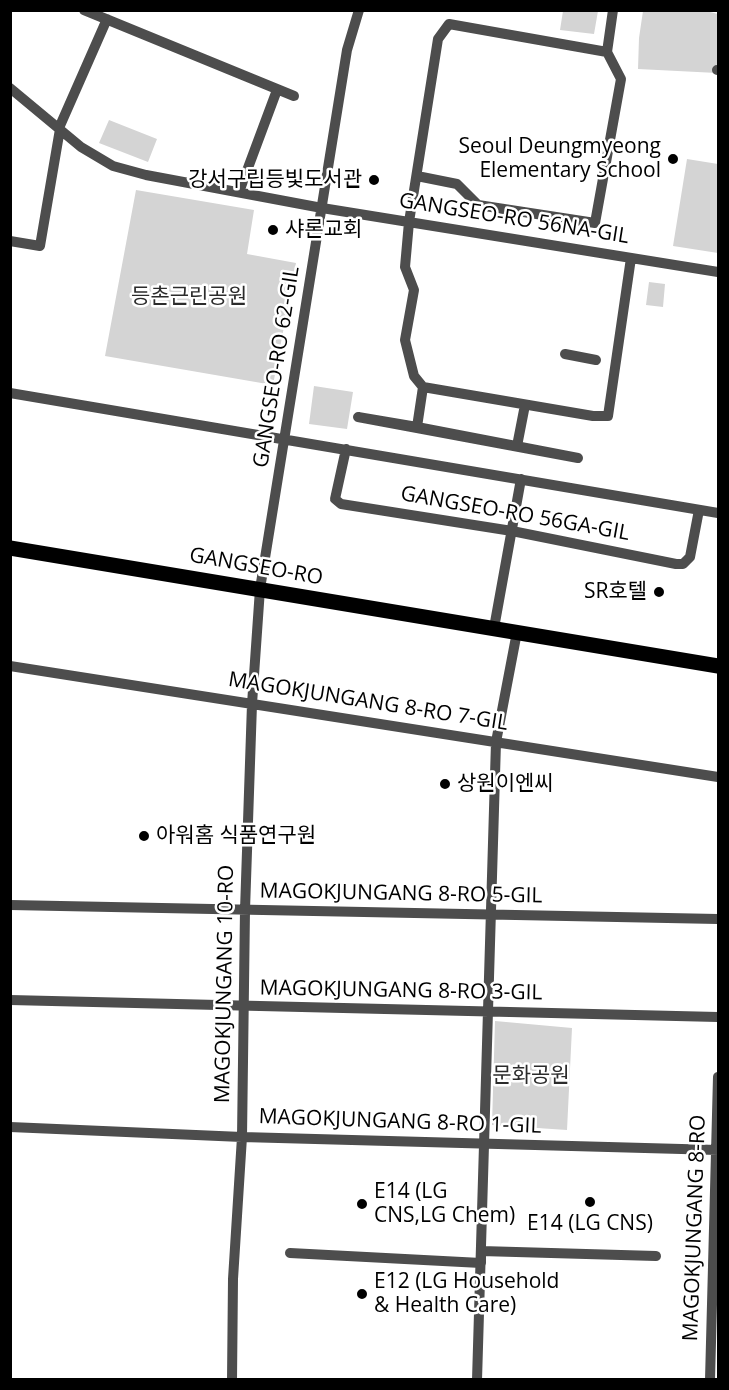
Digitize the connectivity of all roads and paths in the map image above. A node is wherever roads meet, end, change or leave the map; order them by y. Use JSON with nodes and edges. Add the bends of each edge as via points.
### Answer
{"nodes":[{"id":1,"x":84,"y":10,"type":"edge"},
{"id":2,"x":359,"y":10,"type":"edge"},
{"id":3,"x":613,"y":10,"type":"edge"},
{"id":4,"x":107,"y":19,"type":"junction"},
{"id":5,"x":608,"y":52,"type":"junction"},
{"id":6,"x":10,"y":88,"type":"edge"},
{"id":7,"x":277,"y":90,"type":"junction"},
{"id":8,"x":294,"y":96,"type":"dead end"},
{"id":9,"x":59,"y":128,"type":"junction"},
{"id":10,"x":417,"y":176,"type":"junction"},
{"id":11,"x":239,"y":192,"type":"junction"},
{"id":12,"x":322,"y":208,"type":"junction"},
{"id":13,"x":409,"y":222,"type":"junction"},
{"id":14,"x":10,"y":241,"type":"edge"},
{"id":15,"x":632,"y":258,"type":"junction"},
{"id":16,"x":718,"y":272,"type":"edge"},
{"id":17,"x":565,"y":354,"type":"dead end"},
{"id":18,"x":596,"y":360,"type":"dead end"},
{"id":19,"x":423,"y":387,"type":"junction"},
{"id":20,"x":10,"y":393,"type":"edge"},
{"id":21,"x":525,"y":405,"type":"junction"},
{"id":22,"x":417,"y":427,"type":"junction"},
{"id":23,"x":285,"y":439,"type":"junction"},
{"id":24,"x":517,"y":446,"type":"junction"},
{"id":25,"x":346,"y":449,"type":"junction"},
{"id":26,"x":521,"y":479,"type":"junction"},
{"id":27,"x":699,"y":510,"type":"junction"},
{"id":28,"x":718,"y":513,"type":"edge"},
{"id":29,"x":512,"y":531,"type":"junction"},
{"id":30,"x":10,"y":548,"type":"edge"},
{"id":31,"x":260,"y":589,"type":"junction"},
{"id":32,"x":494,"y":628,"type":"junction"},
{"id":33,"x":517,"y":632,"type":"junction"},
{"id":34,"x":10,"y":666,"type":"edge"},
{"id":35,"x":718,"y":666,"type":"edge"},
{"id":36,"x":252,"y":704,"type":"junction"},
{"id":37,"x":496,"y":742,"type":"junction"},
{"id":38,"x":718,"y":777,"type":"edge"},
{"id":39,"x":10,"y":905,"type":"edge"},
{"id":40,"x":245,"y":910,"type":"junction"},
{"id":41,"x":491,"y":915,"type":"junction"},
{"id":42,"x":718,"y":919,"type":"edge"},
{"id":43,"x":10,"y":1000,"type":"edge"},
{"id":44,"x":243,"y":1007,"type":"junction"},
{"id":45,"x":488,"y":1012,"type":"junction"},
{"id":46,"x":718,"y":1017,"type":"edge"},
{"id":47,"x":718,"y":1077,"type":"edge"},
{"id":48,"x":10,"y":1127,"type":"edge"},
{"id":49,"x":242,"y":1137,"type":"junction"},
{"id":50,"x":485,"y":1144,"type":"junction"},
{"id":51,"x":718,"y":1150,"type":"edge"},
{"id":52,"x":481,"y":1251,"type":"junction"},
{"id":53,"x":290,"y":1253,"type":"dead end"},
{"id":54,"x":656,"y":1256,"type":"dead end"},
{"id":55,"x":481,"y":1263,"type":"junction"},
{"id":56,"x":232,"y":1380,"type":"edge"},
{"id":57,"x":477,"y":1380,"type":"edge"},
{"id":58,"x":710,"y":1380,"type":"edge"}],
"edges":[{"from":1,"to":4,"type":"street"},
{"from":2,"to":12,"type":"street","name":"GANGSEO-RO 62-GIL","via":[[347,50]]},
{"from":3,"to":5,"type":"street"},
{"from":4,"to":7,"type":"street"},
{"from":4,"to":9,"type":"street"},
{"from":5,"to":10,"type":"street","via":[[449,24],[438,39]]},
{"from":5,"to":10,"type":"street","via":[[621,79],[595,223],[478,205],[457,184]]},
{"from":6,"to":9,"type":"street","name":"GANGSEO-RO 56NA-GIL"},
{"from":7,"to":8,"type":"street"},
{"from":7,"to":11,"type":"street"},
{"from":9,"to":11,"type":"street","name":"GANGSEO-RO 56NA-GIL","via":[[113,166],[146,176]]},
{"from":9,"to":14,"type":"street","via":[[40,246]]},
{"from":10,"to":13,"type":"street"},
{"from":11,"to":12,"type":"street","name":"GANGSEO-RO 56NA-GIL"},
{"from":12,"to":13,"type":"street","name":"GANGSEO-RO 56NA-GIL"},
{"from":12,"to":23,"type":"street","name":"GANGSEO-RO 62-GIL"},
{"from":13,"to":15,"type":"street","name":"GANGSEO-RO 56NA-GIL"},
{"from":13,"to":19,"type":"street","via":[[405,267],[414,290],[405,340],[414,376]]},
{"from":15,"to":16,"type":"street","name":"GANGSEO-RO 56NA-GIL"},
{"from":15,"to":21,"type":"street","via":[[608,416]]},
{"from":17,"to":18,"type":"street"},
{"from":19,"to":21,"type":"street"},
{"from":19,"to":22,"type":"street"},
{"from":20,"to":23,"type":"street","name":"GANGSEO-RO 56GA-GIL"},
{"from":21,"to":24,"type":"street"},
{"from":22,"to":24,"type":"street"},
{"from":22,"to":24,"type":"street","via":[[358,417],[578,458]]},
{"from":23,"to":25,"type":"street","name":"GANGSEO-RO 56GA-GIL"},
{"from":23,"to":31,"type":"street","name":"GANGSEO-RO 62-GIL"},
{"from":25,"to":26,"type":"street","name":"GANGSEO-RO 56GA-GIL"},
{"from":25,"to":29,"type":"street","name":"GANGSEO-RO 56GA-GIL","via":[[336,502]]},
{"from":26,"to":27,"type":"street","name":"GANGSEO-RO 56GA-GIL"},
{"from":26,"to":29,"type":"street"},
{"from":27,"to":28,"type":"street","name":"GANGSEO-RO 56GA-GIL"},
{"from":27,"to":29,"type":"street","name":"GANGSEO-RO 56GA-GIL","via":[[690,557],[682,564]]},
{"from":29,"to":32,"type":"street"},
{"from":30,"to":31,"type":"main road","name":"GANGSEO-RO"},
{"from":31,"to":32,"type":"main road","name":"GANGSEO-RO"},
{"from":31,"to":36,"type":"street","name":"MAGOKJUNGANG 10-RO"},
{"from":32,"to":33,"type":"main road","name":"GANGSEO-RO"},
{"from":33,"to":35,"type":"main road","name":"GANGSEO-RO"},
{"from":33,"to":37,"type":"street"},
{"from":34,"to":36,"type":"street","name":"MAGOKJUNGANG 8-RO 7-GIL"},
{"from":36,"to":37,"type":"street","name":"MAGOKJUNGANG 8-RO 7-GIL"},
{"from":36,"to":40,"type":"street","name":"MAGOKJUNGANG 10-RO"},
{"from":37,"to":38,"type":"street","name":"MAGOKJUNGANG 8-RO 7-GIL"},
{"from":37,"to":41,"type":"street"},
{"from":39,"to":40,"type":"street","name":"MAGOKJUNGANG 8-RO 5-GIL"},
{"from":40,"to":41,"type":"street","name":"MAGOKJUNGANG 8-RO 5-GIL"},
{"from":40,"to":44,"type":"street","name":"MAGOKJUNGANG 10-RO"},
{"from":41,"to":42,"type":"street","name":"MAGOKJUNGANG 8-RO 5-GIL"},
{"from":41,"to":45,"type":"street"},
{"from":43,"to":44,"type":"street","name":"MAGOKJUNGANG 8-RO 3-GIL"},
{"from":44,"to":45,"type":"street","name":"MAGOKJUNGANG 8-RO 3-GIL"},
{"from":44,"to":49,"type":"street","name":"MAGOKJUNGANG 10-RO"},
{"from":45,"to":46,"type":"street","name":"MAGOKJUNGANG 8-RO 3-GIL"},
{"from":45,"to":50,"type":"street"},
{"from":47,"to":51,"type":"street","name":"MAGOKJUNGANG 8-RO"},
{"from":48,"to":49,"type":"street","name":"MAGOKJUNGANG 8-RO 1-GIL"},
{"from":49,"to":50,"type":"street","name":"MAGOKJUNGANG 8-RO 1-GIL"},
{"from":49,"to":56,"type":"street","name":"MAGOKJUNGANG 10-RO","via":[[233,1279]]},
{"from":50,"to":51,"type":"street","name":"MAGOKJUNGANG 8-RO 1-GIL"},
{"from":50,"to":52,"type":"street"},
{"from":51,"to":58,"type":"street","name":"MAGOKJUNGANG 8-RO"},
{"from":52,"to":54,"type":"street"},
{"from":52,"to":55,"type":"street"},
{"from":53,"to":55,"type":"street"},
{"from":55,"to":57,"type":"street"}]}
